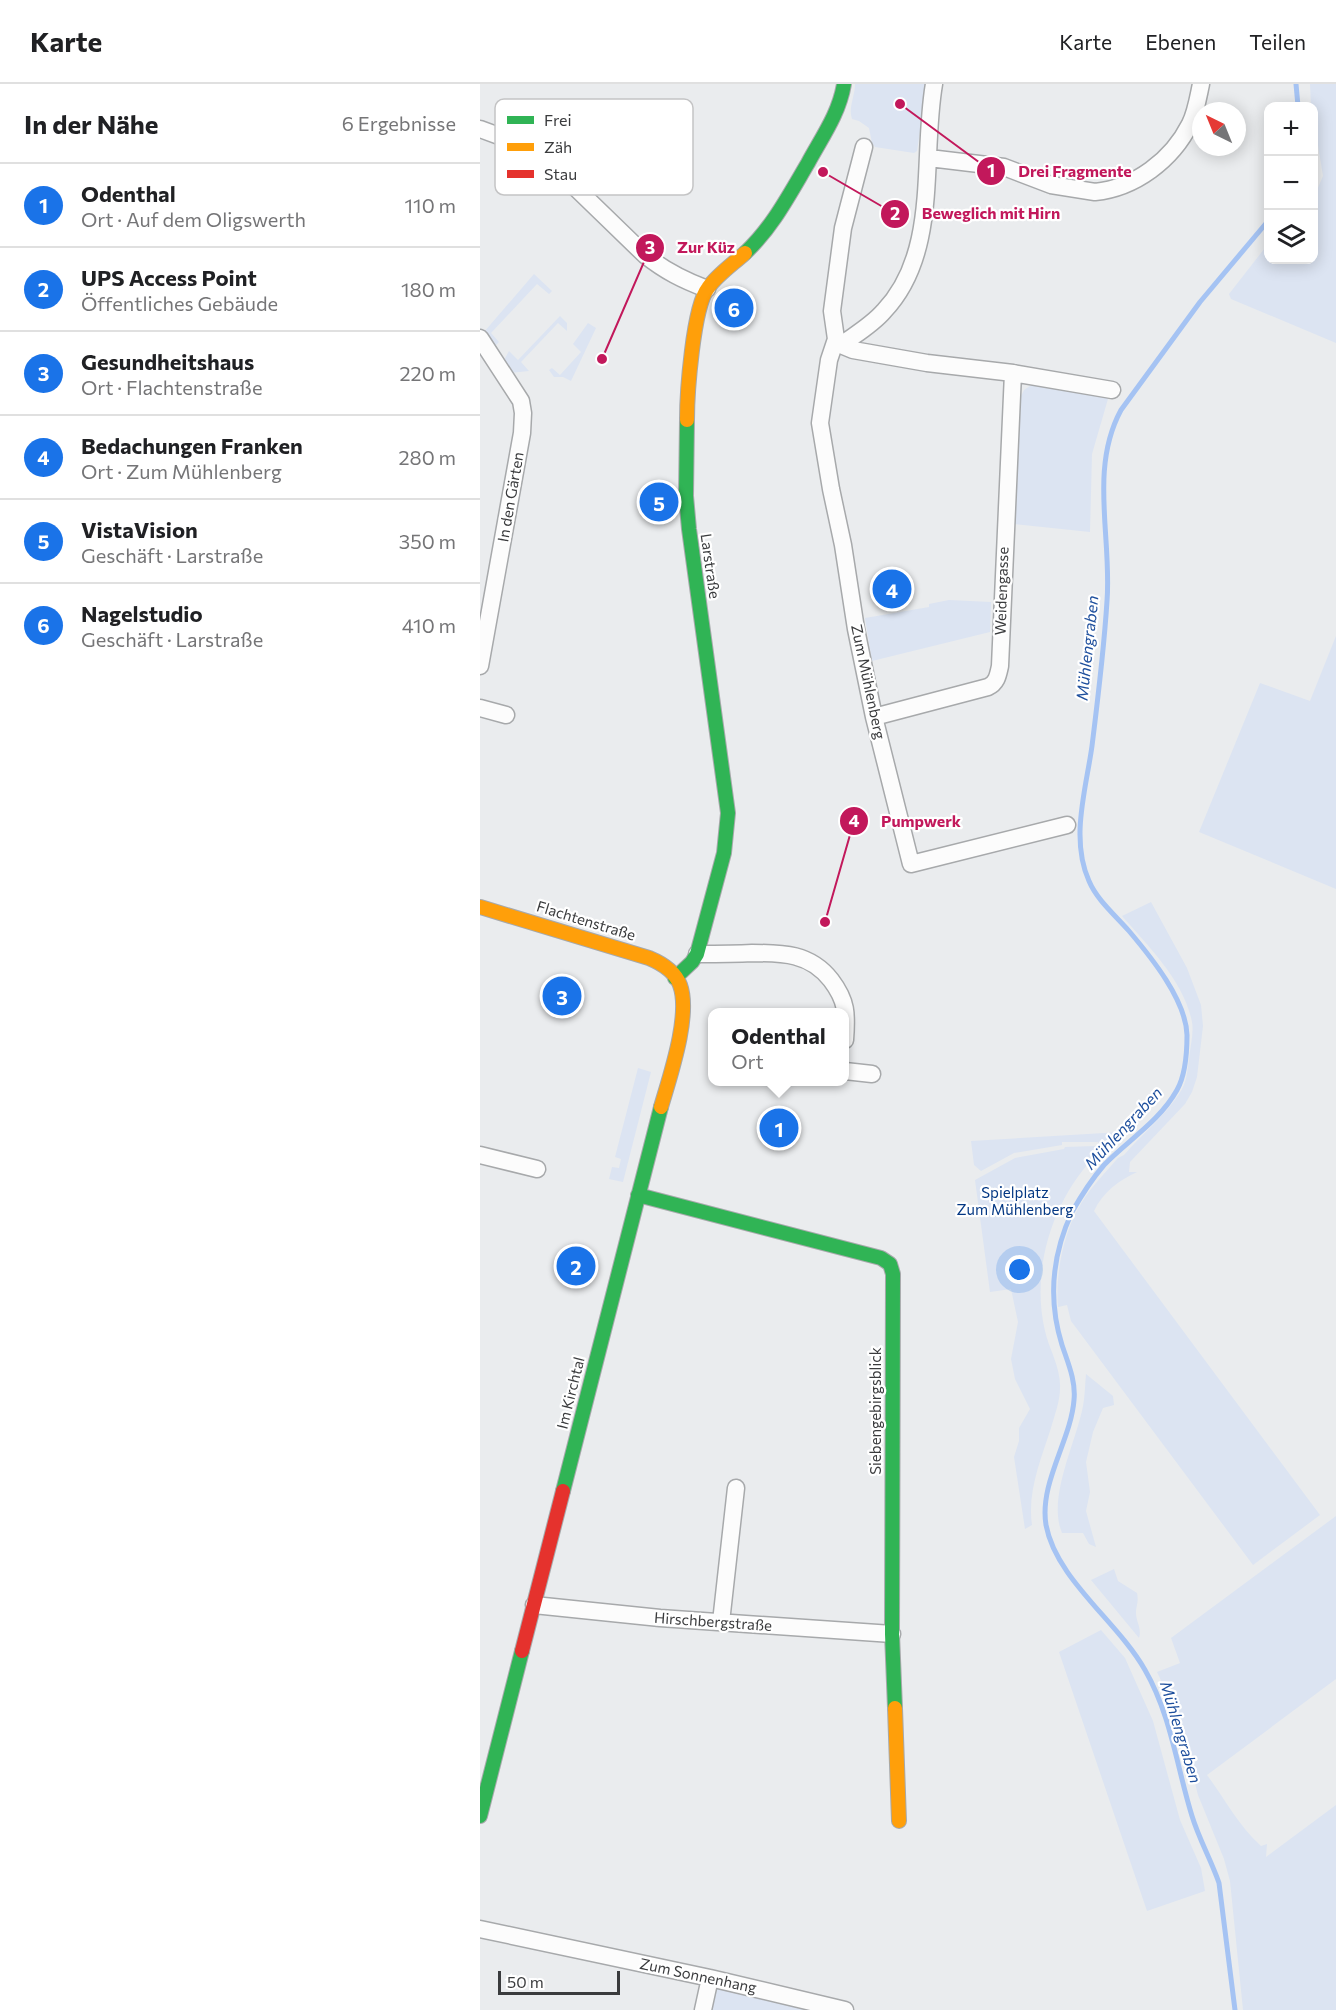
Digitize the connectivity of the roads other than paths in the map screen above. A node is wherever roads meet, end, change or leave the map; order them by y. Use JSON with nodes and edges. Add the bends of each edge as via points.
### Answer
{"nodes":[{"id":1,"x":844,"y":84,"type":"edge"},
{"id":2,"x":934,"y":84,"type":"edge"},
{"id":3,"x":1201,"y":84,"type":"edge"},
{"id":4,"x":480,"y":129,"type":"edge"},
{"id":5,"x":495,"y":135,"type":"edge"},
{"id":6,"x":864,"y":147,"type":"dead end"},
{"id":7,"x":929,"y":158,"type":"junction"},
{"id":8,"x":583,"y":195,"type":"edge"},
{"id":9,"x":707,"y":290,"type":"junction"},
{"id":10,"x":480,"y":338,"type":"edge"},
{"id":11,"x":838,"y":342,"type":"junction"},
{"id":12,"x":1013,"y":373,"type":"junction"},
{"id":13,"x":1112,"y":390,"type":"dead end"},
{"id":14,"x":480,"y":666,"type":"edge"},
{"id":15,"x":480,"y":708,"type":"edge"},
{"id":16,"x":506,"y":715,"type":"dead end"},
{"id":17,"x":874,"y":717,"type":"junction"},
{"id":18,"x":1067,"y":825,"type":"dead end"},
{"id":19,"x":480,"y":907,"type":"edge"},
{"id":20,"x":697,"y":954,"type":"junction"},
{"id":21,"x":675,"y":978,"type":"junction"},
{"id":22,"x":845,"y":1008,"type":"edge"},
{"id":23,"x":849,"y":1071,"type":"edge"},
{"id":24,"x":872,"y":1074,"type":"dead end"},
{"id":25,"x":480,"y":1155,"type":"edge"},
{"id":26,"x":537,"y":1169,"type":"dead end"},
{"id":27,"x":638,"y":1195,"type":"junction"},
{"id":28,"x":736,"y":1488,"type":"dead end"},
{"id":29,"x":534,"y":1605,"type":"junction"},
{"id":30,"x":721,"y":1622,"type":"junction"},
{"id":31,"x":892,"y":1634,"type":"junction"},
{"id":32,"x":480,"y":1816,"type":"edge"},
{"id":33,"x":899,"y":1821,"type":"dead end"},
{"id":34,"x":480,"y":1929,"type":"edge"},
{"id":35,"x":710,"y":1978,"type":"junction"},
{"id":36,"x":703,"y":2010,"type":"edge"},
{"id":37,"x":845,"y":2010,"type":"edge"}],
"edges":[{"from":1,"to":9,"type":"street","name":"Larstraße","via":[[836,114],[782,207],[758,241]]},
{"from":2,"to":7,"type":"street"},
{"from":3,"to":7,"type":"street","via":[[1191,123],[1177,147],[1138,178],[1102,192],[1051,184],[1004,167]]},
{"from":4,"to":5,"type":"street"},
{"from":6,"to":11,"type":"street","name":"Zum Mühlenberg","via":[[843,228],[832,311]]},
{"from":7,"to":11,"type":"street","via":[[919,249],[906,282],[878,318]]},
{"from":8,"to":9,"type":"street","via":[[662,269]]},
{"from":9,"to":20,"type":"street","name":"Larstraße","via":[[698,312],[688,392],[686,495],[728,824]]},
{"from":10,"to":14,"type":"street","name":"In den Gärten","via":[[515,392],[523,413]]},
{"from":11,"to":12,"type":"street","via":[[854,350],[927,363]]},
{"from":11,"to":17,"type":"street","name":"Zum Mühlenberg","via":[[829,360],[820,423]]},
{"from":12,"to":13,"type":"street"},
{"from":12,"to":17,"type":"street","name":"Weidengasse","via":[[997,678],[988,687]]},
{"from":15,"to":16,"type":"street"},
{"from":17,"to":18,"type":"street","name":"Zum Mühlenberg","via":[[911,864]]},
{"from":19,"to":21,"type":"street","name":"Flachtenstraße","via":[[649,958],[662,963]]},
{"from":20,"to":21,"type":"street","name":"Larstraße"},
{"from":20,"to":22,"type":"street","via":[[794,955],[815,964],[836,986]]},
{"from":21,"to":27,"type":"street","name":"Im Kirchtal","via":[[683,996],[678,1041]]},
{"from":23,"to":24,"type":"street"},
{"from":25,"to":26,"type":"street"},
{"from":27,"to":29,"type":"street","name":"Im Kirchtal"},
{"from":27,"to":31,"type":"street","name":"Siebengebirgsblick","via":[[881,1257],[890,1264]]},
{"from":28,"to":30,"type":"street"},
{"from":29,"to":30,"type":"street","name":"Hirschbergstraße"},
{"from":29,"to":32,"type":"street","name":"Im Kirchtal"},
{"from":30,"to":31,"type":"street","name":"Hirschbergstraße"},
{"from":31,"to":33,"type":"street","name":"Siebengebirgsblick"},
{"from":34,"to":35,"type":"street","name":"Zum Sonnenhang"},
{"from":35,"to":36,"type":"street"},
{"from":35,"to":37,"type":"street","name":"Zum Sonnenhang"}]}
